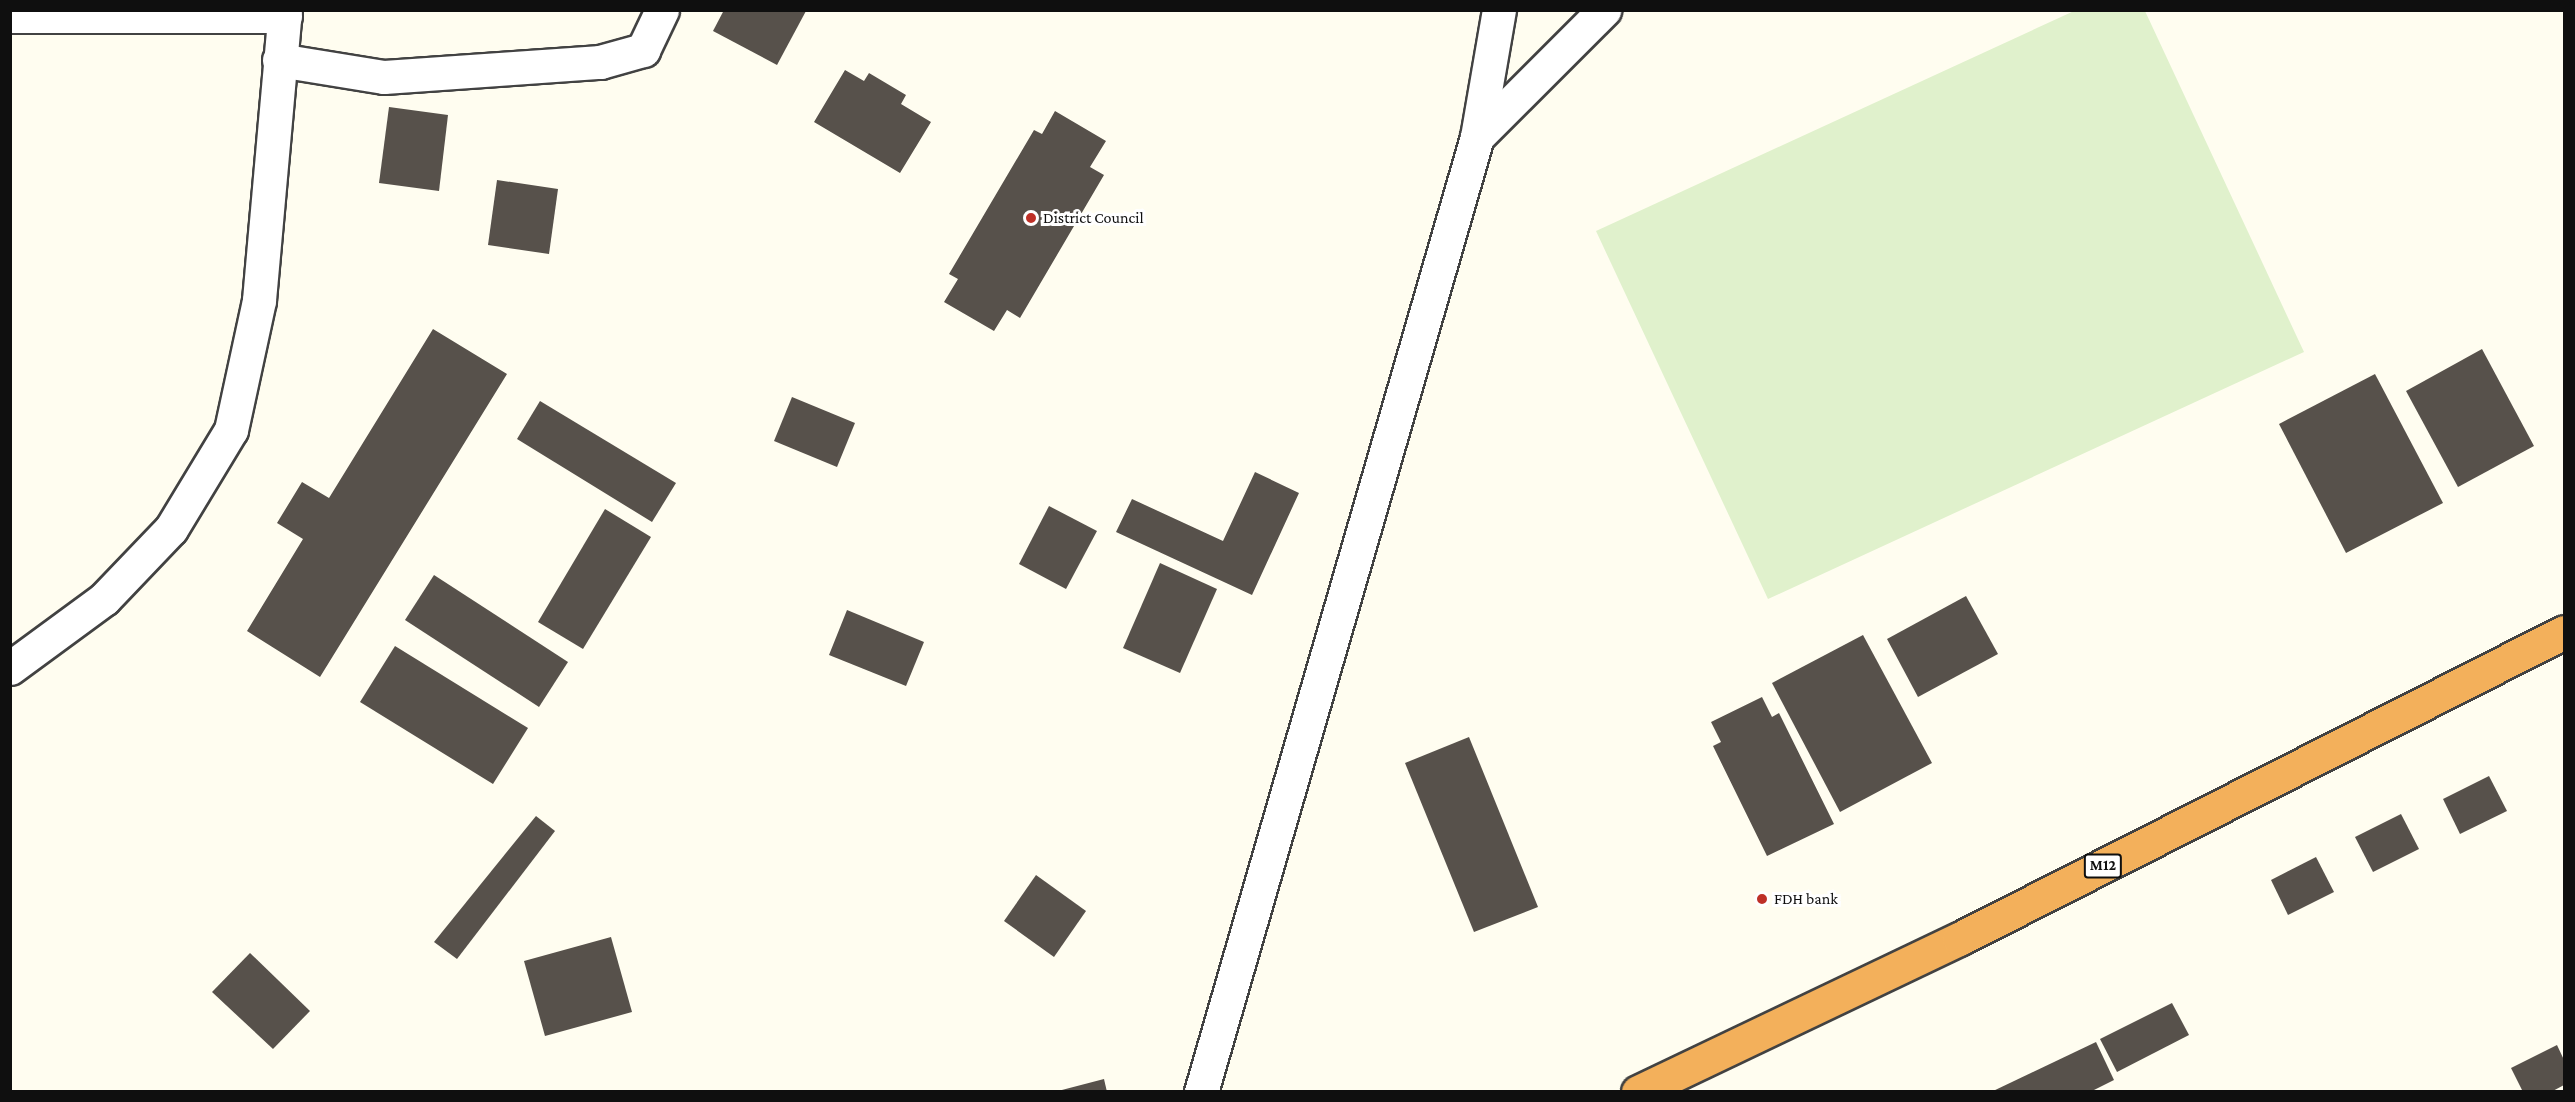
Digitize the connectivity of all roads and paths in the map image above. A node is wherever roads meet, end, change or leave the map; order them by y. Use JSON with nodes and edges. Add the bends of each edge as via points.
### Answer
{"nodes":[{"id":1,"x":662,"y":10,"type":"edge"},
{"id":2,"x":1498,"y":10,"type":"edge"},
{"id":3,"x":1604,"y":10,"type":"edge"},
{"id":4,"x":285,"y":13,"type":"edge"},
{"id":5,"x":10,"y":16,"type":"edge"},
{"id":6,"x":279,"y":60,"type":"junction"},
{"id":7,"x":1477,"y":138,"type":"junction"},
{"id":8,"x":2565,"y":632,"type":"edge"},
{"id":9,"x":10,"y":668,"type":"edge"},
{"id":10,"x":1201,"y":1092,"type":"edge"},
{"id":11,"x":1638,"y":1092,"type":"edge"}],
"edges":[{"from":1,"to":6,"type":"street","via":[[644,50],[600,62],[384,77]]},
{"from":2,"to":7,"type":"street"},
{"from":3,"to":7,"type":"street"},
{"from":4,"to":5,"type":"street"},
{"from":4,"to":6,"type":"street"},
{"from":6,"to":9,"type":"street","via":[[259,300],[231,430],[171,529],[104,599]]},
{"from":7,"to":10,"type":"street"},
{"from":8,"to":11,"type":"highway","number":"M12","via":[[1959,939]]}]}
